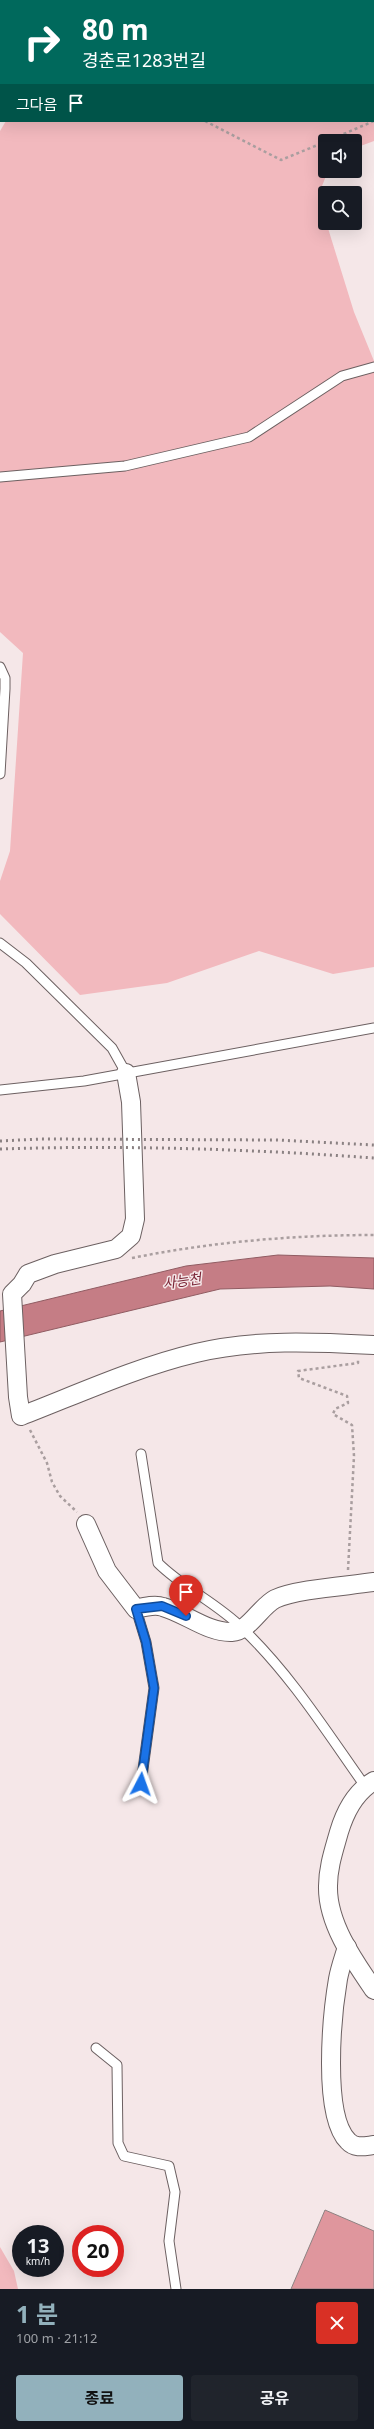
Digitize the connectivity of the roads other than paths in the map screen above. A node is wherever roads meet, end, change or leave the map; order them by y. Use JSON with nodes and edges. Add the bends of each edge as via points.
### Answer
{"nodes":[{"id":1,"x":374,"y":367,"type":"edge"},
{"id":2,"x":0,"y":477,"type":"edge"},
{"id":3,"x":0,"y":667,"type":"edge"},
{"id":4,"x":0,"y":774,"type":"edge"},
{"id":5,"x":0,"y":943,"type":"edge"},
{"id":6,"x":374,"y":1028,"type":"edge"},
{"id":7,"x":126,"y":1073,"type":"junction"},
{"id":8,"x":0,"y":1090,"type":"edge"},
{"id":9,"x":366,"y":1344,"type":"edge"},
{"id":10,"x":141,"y":1454,"type":"dead end"},
{"id":11,"x":86,"y":1524,"type":"road end"},
{"id":12,"x":374,"y":1582,"type":"edge"},
{"id":13,"x":136,"y":1609,"type":"junction"},
{"id":14,"x":243,"y":1628,"type":"junction"},
{"id":15,"x":370,"y":1783,"type":"edge"},
{"id":16,"x":141,"y":1784,"type":"dead end"},
{"id":17,"x":347,"y":1947,"type":"junction"},
{"id":18,"x":374,"y":1990,"type":"edge"},
{"id":19,"x":96,"y":2048,"type":"dead end"},
{"id":20,"x":374,"y":2145,"type":"edge"},
{"id":21,"x":176,"y":2289,"type":"edge"}],
"edges":[{"from":1,"to":2,"type":"lane","via":[[342,376],[248,437],[125,466]]},
{"from":3,"to":4,"type":"lane","via":[[5,678],[5,689]]},
{"from":5,"to":7,"type":"lane","via":[[26,963],[112,1048]]},
{"from":6,"to":7,"type":"lane"},
{"from":7,"to":8,"type":"lane","via":[[84,1081]]},
{"from":7,"to":9,"type":"street","via":[[132,1118],[135,1219],[132,1236],[116,1249],[55,1264],[28,1274],[12,1294],[18,1397],[22,1416],[145,1369],[195,1353],[285,1343]]},
{"from":10,"to":14,"type":"lane","via":[[158,1563],[168,1573],[223,1610]]},
{"from":11,"to":13,"type":"street","via":[[107,1570]]},
{"from":12,"to":14,"type":"street","via":[[289,1594],[274,1600]]},
{"from":13,"to":14,"type":"street","via":[[162,1606],[222,1631],[233,1632]]},
{"from":13,"to":16,"type":"lane","via":[[146,1642],[154,1688]]},
{"from":14,"to":15,"type":"lane","via":[[283,1670]]},
{"from":15,"to":17,"type":"street","via":[[345,1812],[330,1865],[328,1887],[335,1923]]},
{"from":17,"to":18,"type":"street"},
{"from":17,"to":20,"type":"street","via":[[338,1977],[333,2009],[331,2056],[334,2102],[340,2130],[348,2142],[358,2147]]},
{"from":19,"to":21,"type":"lane","via":[[117,2065],[118,2142],[124,2156],[169,2166],[175,2192],[169,2241]]}]}
